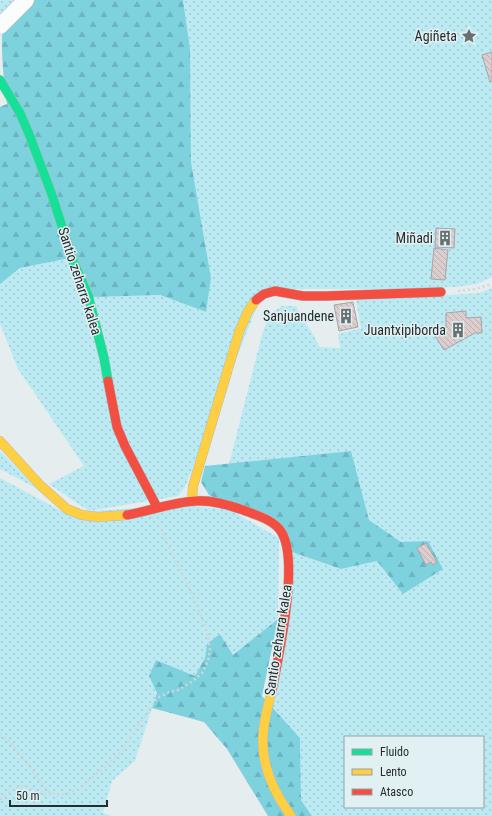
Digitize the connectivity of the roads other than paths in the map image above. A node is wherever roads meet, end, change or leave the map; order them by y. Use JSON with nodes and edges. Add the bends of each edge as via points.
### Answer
{"nodes":[{"id":1,"x":26,"y":0,"type":"edge"},
{"id":2,"x":0,"y":26,"type":"edge"},
{"id":3,"x":0,"y":80,"type":"edge"},
{"id":4,"x":441,"y":292,"type":"road end"},
{"id":5,"x":0,"y":441,"type":"edge"},
{"id":6,"x":192,"y":501,"type":"junction"},
{"id":7,"x":157,"y":507,"type":"junction"},
{"id":8,"x":291,"y":816,"type":"edge"}],
"edges":[{"from":1,"to":2,"type":"street"},
{"from":3,"to":7,"type":"street","name":"Santio zeharra kalea","via":[[29,134],[52,194],[73,261],[88,295],[104,358],[117,428]]},
{"from":4,"to":6,"type":"street","via":[[304,296],[275,290],[263,294],[246,315],[239,332],[193,486]]},
{"from":5,"to":7,"type":"street","name":"Santio zeharra kalea","via":[[43,489],[67,508],[89,516],[108,517]]},
{"from":6,"to":7,"type":"street","name":"Santio zeharra kalea"},
{"from":6,"to":8,"type":"street","name":"Santio zeharra kalea","via":[[207,501],[255,514],[283,533],[288,546],[290,559],[285,618],[262,743],[276,793]]}]}
